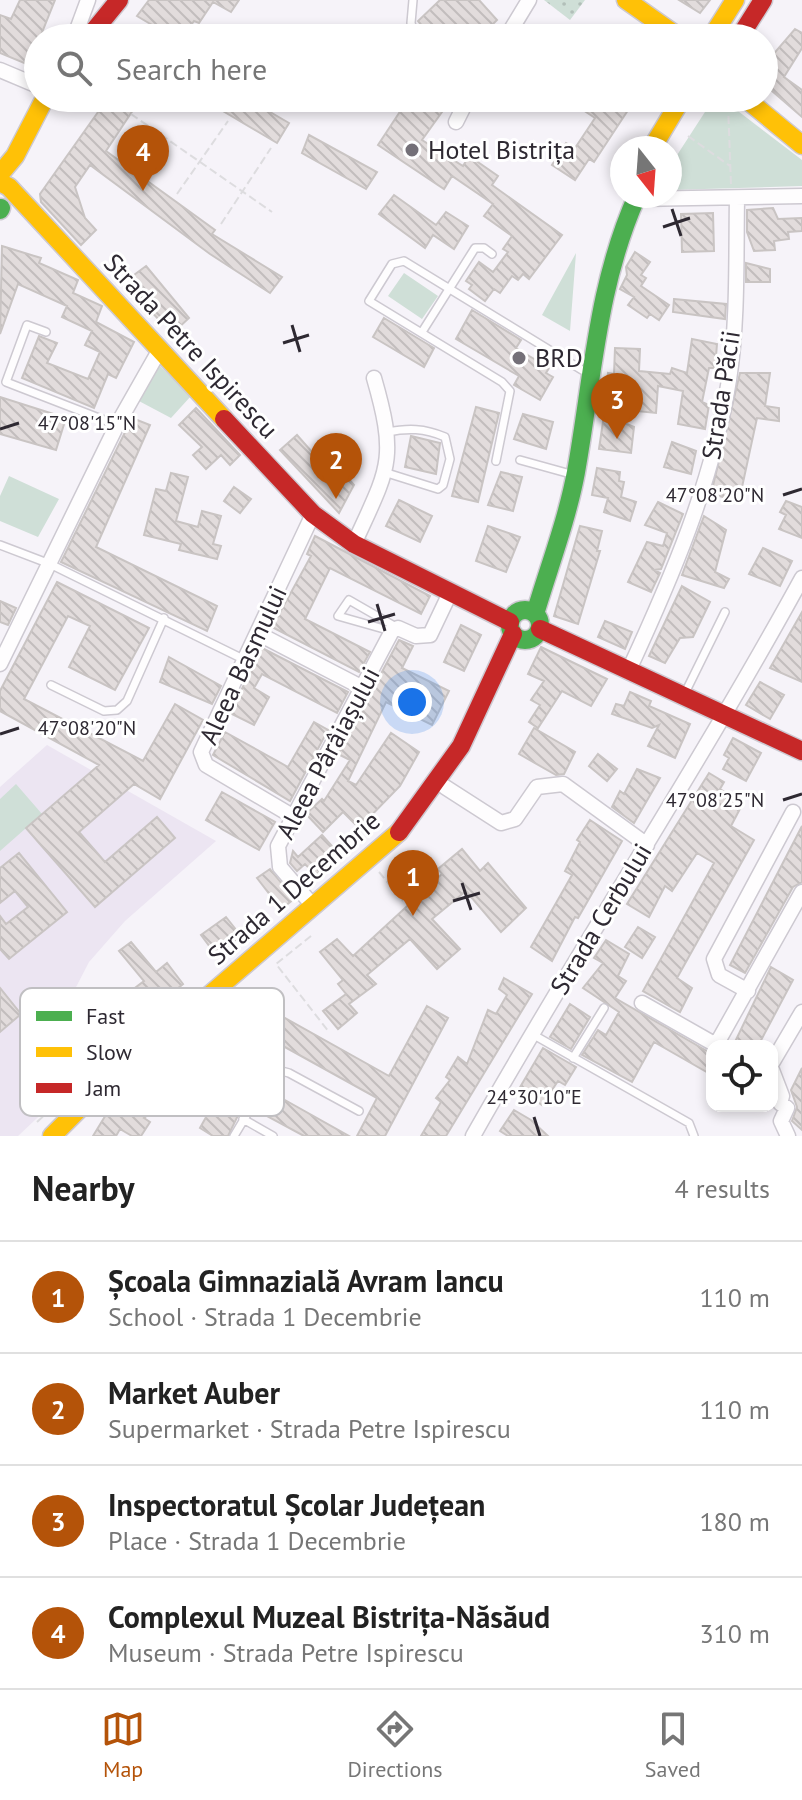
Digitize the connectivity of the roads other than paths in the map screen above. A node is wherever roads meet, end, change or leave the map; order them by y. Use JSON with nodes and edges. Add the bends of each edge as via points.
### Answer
{"nodes":[{"id":1,"x":88,"y":0,"type":"edge"},
{"id":2,"x":119,"y":0,"type":"edge"},
{"id":3,"x":413,"y":0,"type":"edge"},
{"id":4,"x":529,"y":0,"type":"edge"},
{"id":5,"x":626,"y":0,"type":"edge"},
{"id":6,"x":735,"y":0,"type":"edge"},
{"id":7,"x":763,"y":0,"type":"edge"},
{"id":8,"x":79,"y":24,"type":"edge"},
{"id":9,"x":99,"y":24,"type":"edge"},
{"id":10,"x":411,"y":24,"type":"edge"},
{"id":11,"x":514,"y":24,"type":"edge"},
{"id":12,"x":660,"y":24,"type":"edge"},
{"id":13,"x":720,"y":24,"type":"edge"},
{"id":14,"x":748,"y":24,"type":"edge"},
{"id":15,"x":0,"y":70,"type":"edge"},
{"id":16,"x":24,"y":80,"type":"edge"},
{"id":17,"x":38,"y":112,"type":"edge"},
{"id":18,"x":461,"y":112,"type":"edge"},
{"id":19,"x":674,"y":112,"type":"edge"},
{"id":20,"x":685,"y":112,"type":"edge"},
{"id":21,"x":752,"y":112,"type":"edge"},
{"id":22,"x":456,"y":122,"type":"dead end"},
{"id":23,"x":659,"y":136,"type":"edge"},
{"id":24,"x":671,"y":136,"type":"edge"},
{"id":25,"x":802,"y":145,"type":"edge"},
{"id":26,"x":3,"y":196,"type":"edge"},
{"id":27,"x":802,"y":196,"type":"edge"},
{"id":28,"x":682,"y":197,"type":"edge"},
{"id":29,"x":734,"y":198,"type":"junction"},
{"id":30,"x":628,"y":208,"type":"edge"},
{"id":31,"x":629,"y":208,"type":"edge"},
{"id":32,"x":492,"y":254,"type":"dead end"},
{"id":33,"x":449,"y":288,"type":"junction"},
{"id":34,"x":46,"y":332,"type":"dead end"},
{"id":35,"x":422,"y":332,"type":"junction"},
{"id":36,"x":159,"y":351,"type":"junction"},
{"id":37,"x":582,"y":370,"type":"junction"},
{"id":38,"x":374,"y":378,"type":"dead end"},
{"id":39,"x":117,"y":425,"type":"junction"},
{"id":40,"x":387,"y":432,"type":"junction"},
{"id":41,"x":520,"y":460,"type":"dead end"},
{"id":42,"x":496,"y":461,"type":"dead end"},
{"id":43,"x":387,"y":473,"type":"junction"},
{"id":44,"x":567,"y":473,"type":"junction"},
{"id":45,"x":313,"y":514,"type":"junction"},
{"id":46,"x":354,"y":544,"type":"junction"},
{"id":47,"x":0,"y":545,"type":"edge"},
{"id":48,"x":50,"y":564,"type":"junction"},
{"id":49,"x":802,"y":578,"type":"edge"},
{"id":50,"x":450,"y":593,"type":"junction"},
{"id":51,"x":725,"y":612,"type":"dead end"},
{"id":52,"x":164,"y":618,"type":"junction"},
{"id":53,"x":525,"y":625,"type":"junction"},
{"id":54,"x":395,"y":630,"type":"junction"},
{"id":55,"x":257,"y":633,"type":"junction"},
{"id":56,"x":243,"y":659,"type":"junction"},
{"id":57,"x":0,"y":664,"type":"edge"},
{"id":58,"x":628,"y":672,"type":"junction"},
{"id":59,"x":51,"y":685,"type":"dead end"},
{"id":60,"x":361,"y":687,"type":"junction"},
{"id":61,"x":683,"y":697,"type":"junction"},
{"id":62,"x":726,"y":717,"type":"junction"},
{"id":63,"x":802,"y":751,"type":"edge"},
{"id":64,"x":445,"y":787,"type":"junction"},
{"id":65,"x":793,"y":812,"type":"dead end"},
{"id":66,"x":294,"y":817,"type":"junction"},
{"id":67,"x":647,"y":845,"type":"junction"},
{"id":68,"x":802,"y":892,"type":"edge"},
{"id":69,"x":314,"y":907,"type":"junction"},
{"id":70,"x":219,"y":988,"type":"edge"},
{"id":71,"x":238,"y":988,"type":"edge"},
{"id":72,"x":748,"y":991,"type":"junction"},
{"id":73,"x":642,"y":1003,"type":"dead end"},
{"id":74,"x":604,"y":1008,"type":"dead end"},
{"id":75,"x":802,"y":1012,"type":"edge"},
{"id":76,"x":531,"y":1034,"type":"junction"},
{"id":77,"x":707,"y":1040,"type":"edge"},
{"id":78,"x":720,"y":1040,"type":"edge"},
{"id":79,"x":778,"y":1053,"type":"edge"},
{"id":80,"x":573,"y":1058,"type":"junction"},
{"id":81,"x":284,"y":1072,"type":"edge"},
{"id":82,"x":778,"y":1086,"type":"edge"},
{"id":83,"x":359,"y":1111,"type":"dead end"},
{"id":84,"x":72,"y":1116,"type":"edge"},
{"id":85,"x":86,"y":1116,"type":"edge"},
{"id":86,"x":245,"y":1116,"type":"edge"},
{"id":87,"x":243,"y":1119,"type":"junction"},
{"id":88,"x":52,"y":1136,"type":"edge"},
{"id":89,"x":67,"y":1136,"type":"edge"},
{"id":90,"x":234,"y":1136,"type":"edge"},
{"id":91,"x":273,"y":1136,"type":"edge"},
{"id":92,"x":473,"y":1136,"type":"edge"},
{"id":93,"x":694,"y":1136,"type":"edge"},
{"id":94,"x":788,"y":1136,"type":"edge"}],
"edges":[{"from":1,"to":8,"type":"street"},
{"from":2,"to":9,"type":"main road"},
{"from":3,"to":10,"type":"lane"},
{"from":4,"to":11,"type":"street"},
{"from":5,"to":12,"type":"main road"},
{"from":6,"to":13,"type":"main road"},
{"from":7,"to":14,"type":"main road"},
{"from":15,"to":16,"type":"street"},
{"from":17,"to":26,"type":"main road","via":[[15,156]]},
{"from":18,"to":22,"type":"street"},
{"from":19,"to":23,"type":"main road"},
{"from":20,"to":24,"type":"main road"},
{"from":21,"to":25,"type":"main road"},
{"from":26,"to":36,"type":"main road","name":"Strada Petre Ispirescu","via":[[41,225]]},
{"from":27,"to":29,"type":"street"},
{"from":28,"to":29,"type":"street"},
{"from":29,"to":58,"type":"street","name":"Strada Păcii","via":[[730,372],[721,420],[676,567]]},
{"from":30,"to":37,"type":"main road","name":"Strada 1 Decembrie","via":[[599,269]]},
{"from":31,"to":53,"type":"main road","name":"Strada 1 Decembrie","via":[[607,272],[576,476],[559,544]]},
{"from":32,"to":33,"type":"lane","via":[[475,248]]},
{"from":33,"to":35,"type":"lane"},
{"from":33,"to":35,"type":"lane","via":[[404,261],[392,264],[369,301]]},
{"from":33,"to":37,"type":"lane"},
{"from":34,"to":39,"type":"lane","via":[[27,325],[6,382]]},
{"from":35,"to":42,"type":"lane","via":[[510,391]]},
{"from":36,"to":39,"type":"street"},
{"from":36,"to":45,"type":"main road","name":"Strada Petre Ispirescu"},
{"from":37,"to":44,"type":"main road","name":"Strada 1 Decembrie"},
{"from":38,"to":40,"type":"street"},
{"from":39,"to":48,"type":"street"},
{"from":40,"to":43,"type":"street"},
{"from":40,"to":43,"type":"lane","via":[[410,428],[445,437],[450,459],[438,489]]},
{"from":41,"to":44,"type":"lane"},
{"from":43,"to":46,"type":"street"},
{"from":44,"to":53,"type":"main road","name":"Strada 1 Decembrie"},
{"from":45,"to":46,"type":"main road","name":"Strada Petre Ispirescu"},
{"from":45,"to":55,"type":"street","name":"Aleea Basmului"},
{"from":46,"to":50,"type":"main road","name":"Strada Petre Ispirescu"},
{"from":47,"to":48,"type":"lane"},
{"from":48,"to":52,"type":"lane"},
{"from":48,"to":57,"type":"street"},
{"from":49,"to":62,"type":"street","name":"Strada Cerbului"},
{"from":50,"to":53,"type":"main road","name":"Strada Petre Ispirescu"},
{"from":50,"to":54,"type":"street","via":[[430,635]]},
{"from":51,"to":61,"type":"lane"},
{"from":52,"to":56,"type":"lane"},
{"from":52,"to":59,"type":"lane","via":[[127,701],[117,710],[104,711]]},
{"from":53,"to":58,"type":"main road","name":"Strada Petre Ispirescu"},
{"from":53,"to":64,"type":"main road","name":"Strada 1 Decembrie","via":[[469,750]]},
{"from":53,"to":69,"type":"main road","name":"Strada 1 Decembrie","via":[[469,732],[411,818]]},
{"from":54,"to":54,"type":"lane","via":[[349,600],[338,616]]},
{"from":54,"to":60,"type":"street","name":"Aleea Pârâiașului"},
{"from":55,"to":56,"type":"street","name":"Aleea Basmului"},
{"from":55,"to":60,"type":"street"},
{"from":56,"to":66,"type":"street","name":"Aleea Basmului","via":[[201,758]]},
{"from":58,"to":61,"type":"main road","name":"Strada Petre Ispirescu"},
{"from":60,"to":66,"type":"street","name":"Aleea Pârâiașului"},
{"from":61,"to":62,"type":"main road","name":"Strada Petre Ispirescu"},
{"from":62,"to":63,"type":"main road","name":"Strada Petre Ispirescu"},
{"from":62,"to":67,"type":"street","name":"Strada Cerbului"},
{"from":64,"to":67,"type":"street","via":[[501,823],[515,819],[537,787],[563,784]]},
{"from":64,"to":71,"type":"main road","name":"Strada 1 Decembrie","via":[[409,836]]},
{"from":65,"to":72,"type":"street","via":[[714,959],[719,975]]},
{"from":66,"to":69,"type":"street","name":"Aleea Pârâiașului","via":[[278,846],[278,860],[284,875]]},
{"from":67,"to":76,"type":"street","name":"Strada Cerbului"},
{"from":68,"to":72,"type":"street"},
{"from":69,"to":70,"type":"main road","name":"Strada 1 Decembrie"},
{"from":72,"to":78,"type":"street"},
{"from":73,"to":77,"type":"street"},
{"from":74,"to":80,"type":"lane"},
{"from":75,"to":79,"type":"street"},
{"from":76,"to":80,"type":"lane"},
{"from":76,"to":92,"type":"street","name":"Strada Cerbului"},
{"from":80,"to":93,"type":"lane","via":[[689,1123]]},
{"from":81,"to":83,"type":"lane"},
{"from":82,"to":94,"type":"street","via":[[780,1103],[787,1108],[781,1121]]},
{"from":84,"to":88,"type":"main road","name":"Strada 1 Decembrie"},
{"from":85,"to":89,"type":"main road","name":"Strada 1 Decembrie"},
{"from":86,"to":87,"type":"lane"},
{"from":87,"to":90,"type":"lane"},
{"from":87,"to":91,"type":"lane"}]}
